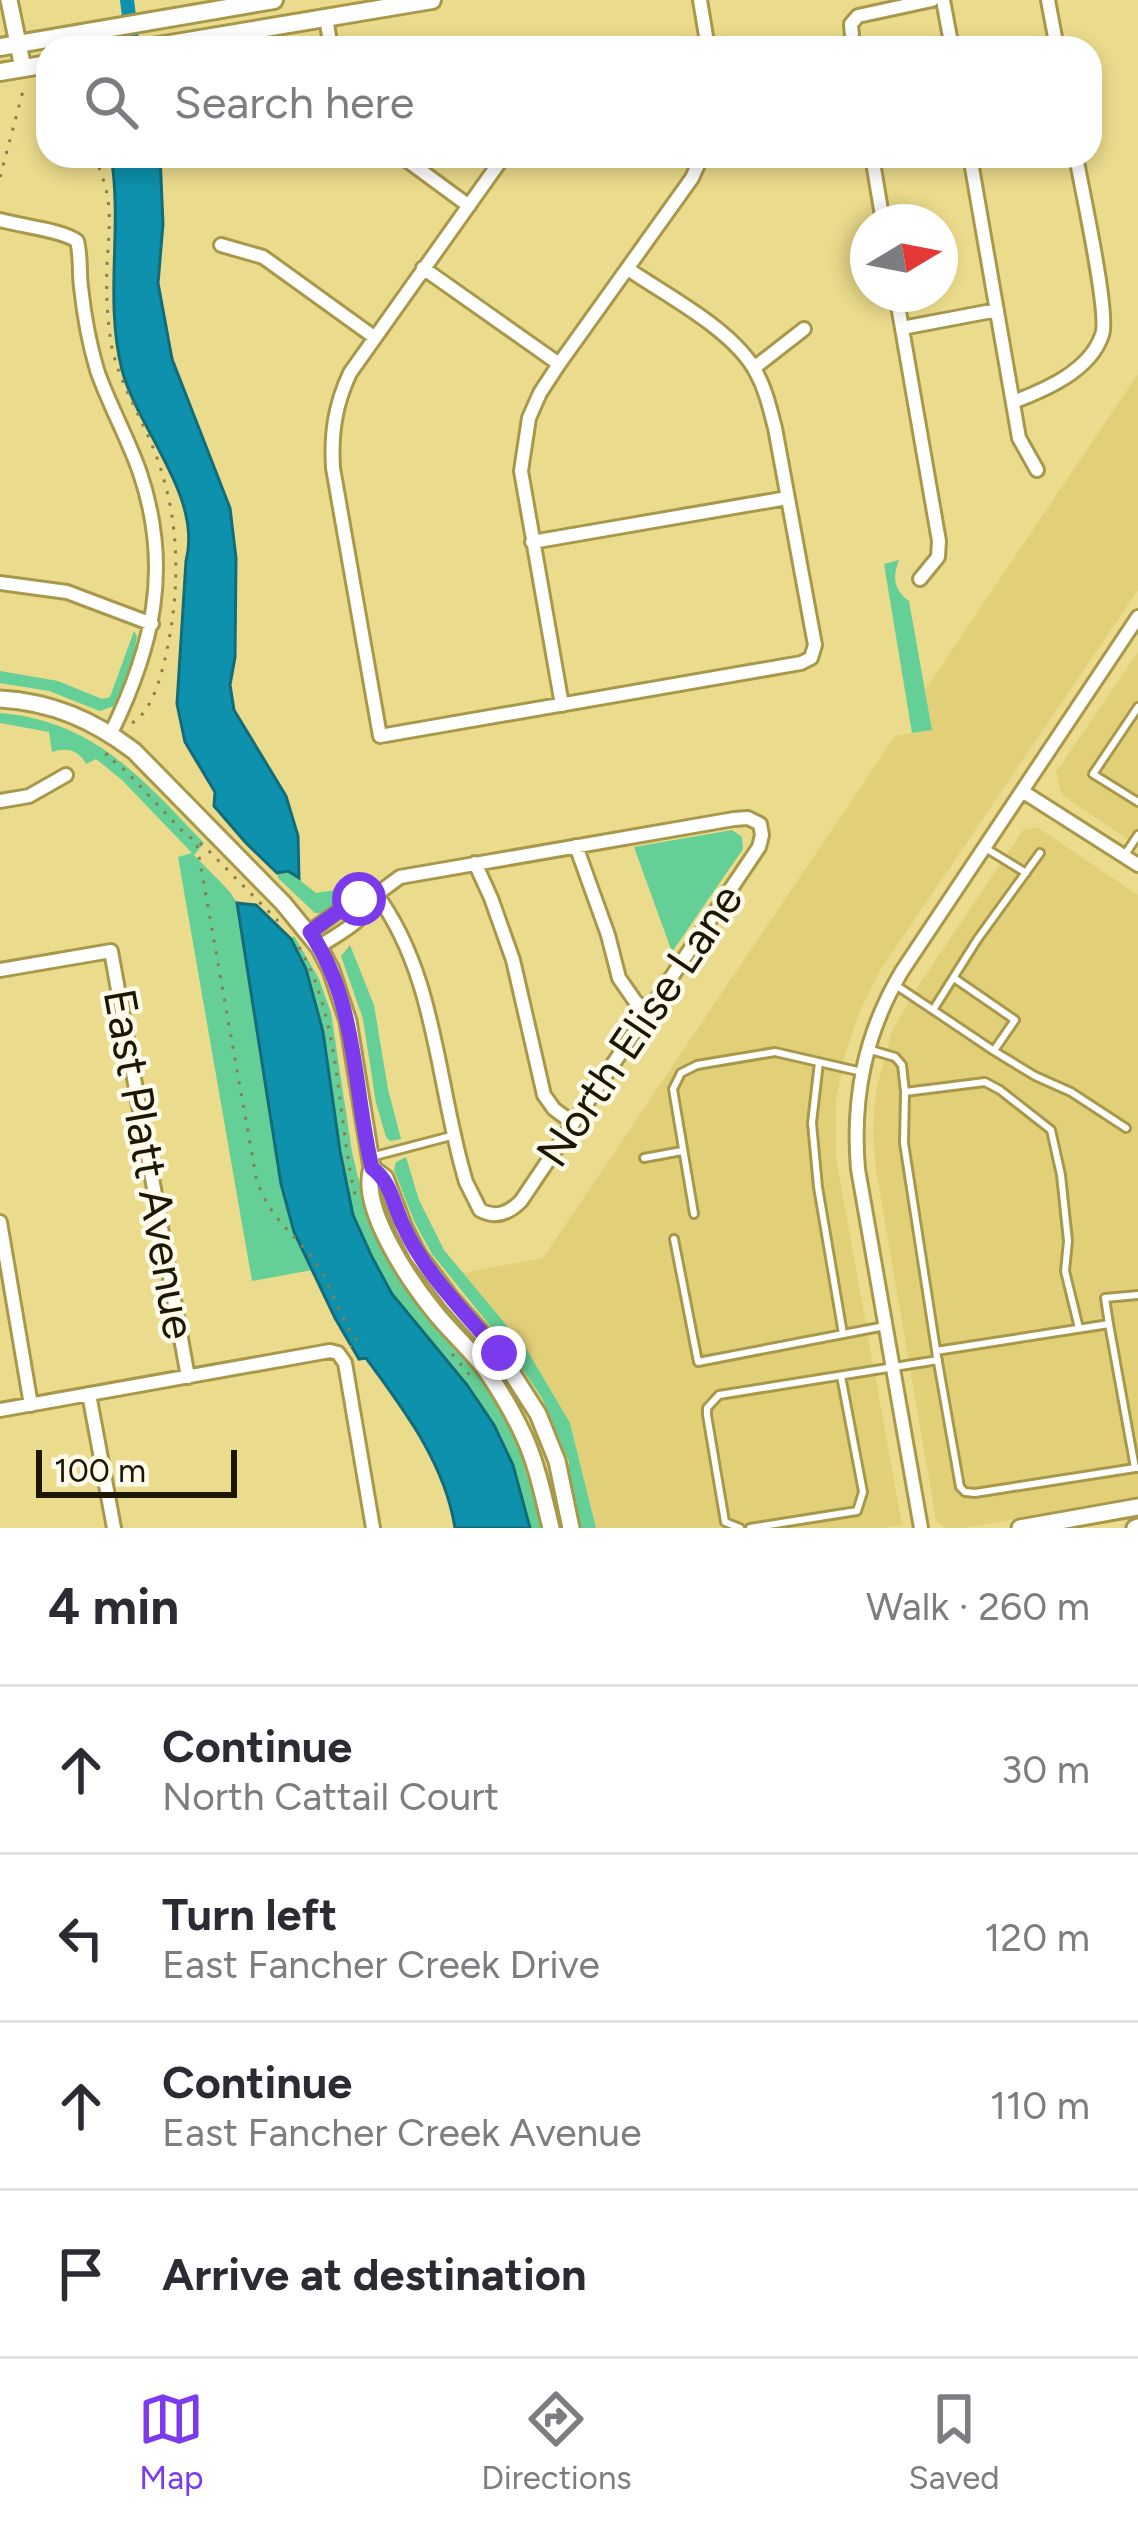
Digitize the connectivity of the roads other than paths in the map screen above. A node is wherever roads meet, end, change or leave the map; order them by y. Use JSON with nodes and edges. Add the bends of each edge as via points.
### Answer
{"nodes":[{"id":1,"x":9,"y":0,"type":"edge"},
{"id":2,"x":274,"y":0,"type":"edge"},
{"id":3,"x":339,"y":0,"type":"edge"},
{"id":4,"x":432,"y":0,"type":"edge"},
{"id":5,"x":700,"y":0,"type":"edge"},
{"id":6,"x":932,"y":0,"type":"edge"},
{"id":7,"x":943,"y":0,"type":"edge"},
{"id":8,"x":1048,"y":0,"type":"edge"},
{"id":9,"x":326,"y":18,"type":"junction"},
{"id":10,"x":62,"y":36,"type":"edge"},
{"id":11,"x":218,"y":36,"type":"edge"},
{"id":12,"x":329,"y":36,"type":"edge"},
{"id":13,"x":706,"y":36,"type":"edge"},
{"id":14,"x":852,"y":36,"type":"edge"},
{"id":15,"x":950,"y":36,"type":"edge"},
{"id":16,"x":1055,"y":36,"type":"edge"},
{"id":17,"x":9,"y":45,"type":"edge"},
{"id":18,"x":36,"y":66,"type":"edge"},
{"id":19,"x":23,"y":68,"type":"junction"},
{"id":20,"x":0,"y":72,"type":"edge"},
{"id":21,"x":417,"y":168,"type":"edge"},
{"id":22,"x":496,"y":168,"type":"edge"},
{"id":23,"x":697,"y":168,"type":"edge"},
{"id":24,"x":874,"y":168,"type":"edge"},
{"id":25,"x":972,"y":168,"type":"edge"},
{"id":26,"x":1078,"y":168,"type":"edge"},
{"id":27,"x":880,"y":204,"type":"edge"},
{"id":28,"x":469,"y":206,"type":"junction"},
{"id":29,"x":0,"y":220,"type":"edge"},
{"id":30,"x":221,"y":245,"type":"dead end"},
{"id":31,"x":423,"y":268,"type":"junction"},
{"id":32,"x":628,"y":269,"type":"junction"},
{"id":33,"x":998,"y":310,"type":"junction"},
{"id":34,"x":899,"y":312,"type":"edge"},
{"id":35,"x":902,"y":328,"type":"junction"},
{"id":36,"x":804,"y":329,"type":"dead end"},
{"id":37,"x":374,"y":337,"type":"junction"},
{"id":38,"x":559,"y":364,"type":"junction"},
{"id":39,"x":754,"y":368,"type":"junction"},
{"id":40,"x":1013,"y":402,"type":"junction"},
{"id":41,"x":1037,"y":470,"type":"dead end"},
{"id":42,"x":787,"y":498,"type":"junction"},
{"id":43,"x":532,"y":542,"type":"junction"},
{"id":44,"x":920,"y":579,"type":"dead end"},
{"id":45,"x":0,"y":583,"type":"edge"},
{"id":46,"x":1138,"y":617,"type":"edge"},
{"id":47,"x":152,"y":624,"type":"junction"},
{"id":48,"x":0,"y":699,"type":"edge"},
{"id":49,"x":562,"y":705,"type":"junction"},
{"id":50,"x":1138,"y":706,"type":"edge"},
{"id":51,"x":111,"y":734,"type":"junction"},
{"id":52,"x":66,"y":775,"type":"dead end"},
{"id":53,"x":1022,"y":791,"type":"junction"},
{"id":54,"x":0,"y":801,"type":"edge"},
{"id":55,"x":1138,"y":802,"type":"edge"},
{"id":56,"x":1138,"y":836,"type":"edge"},
{"id":57,"x":576,"y":846,"type":"junction"},
{"id":58,"x":984,"y":848,"type":"junction"},
{"id":59,"x":1040,"y":853,"type":"dead end"},
{"id":60,"x":1124,"y":856,"type":"junction"},
{"id":61,"x":475,"y":863,"type":"junction"},
{"id":62,"x":1138,"y":865,"type":"edge"},
{"id":63,"x":1025,"y":873,"type":"junction"},
{"id":64,"x":373,"y":897,"type":"junction"},
{"id":65,"x":307,"y":938,"type":"junction"},
{"id":66,"x":0,"y":970,"type":"edge"},
{"id":67,"x":954,"y":978,"type":"junction"},
{"id":68,"x":894,"y":984,"type":"junction"},
{"id":69,"x":934,"y":1010,"type":"junction"},
{"id":70,"x":649,"y":1012,"type":"junction"},
{"id":71,"x":868,"y":1049,"type":"junction"},
{"id":72,"x":994,"y":1051,"type":"junction"},
{"id":73,"x":819,"y":1063,"type":"junction"},
{"id":74,"x":862,"y":1072,"type":"junction"},
{"id":75,"x":905,"y":1092,"type":"junction"},
{"id":76,"x":573,"y":1123,"type":"junction"},
{"id":77,"x":1126,"y":1128,"type":"dead end"},
{"id":78,"x":454,"y":1135,"type":"junction"},
{"id":79,"x":683,"y":1151,"type":"junction"},
{"id":80,"x":644,"y":1158,"type":"dead end"},
{"id":81,"x":371,"y":1163,"type":"junction"},
{"id":82,"x":694,"y":1214,"type":"dead end"},
{"id":83,"x":0,"y":1222,"type":"edge"},
{"id":84,"x":674,"y":1240,"type":"dead end"},
{"id":85,"x":1138,"y":1295,"type":"edge"},
{"id":86,"x":1109,"y":1324,"type":"junction"},
{"id":87,"x":885,"y":1327,"type":"junction"},
{"id":88,"x":1079,"y":1329,"type":"junction"},
{"id":89,"x":843,"y":1334,"type":"junction"},
{"id":90,"x":937,"y":1355,"type":"junction"},
{"id":91,"x":892,"y":1366,"type":"junction"},
{"id":92,"x":841,"y":1376,"type":"junction"},
{"id":93,"x":188,"y":1377,"type":"junction"},
{"id":94,"x":89,"y":1394,"type":"junction"},
{"id":95,"x":31,"y":1405,"type":"junction"},
{"id":96,"x":0,"y":1410,"type":"edge"},
{"id":97,"x":1136,"y":1468,"type":"edge"},
{"id":98,"x":1138,"y":1507,"type":"edge"},
{"id":99,"x":114,"y":1528,"type":"edge"},
{"id":100,"x":373,"y":1528,"type":"edge"},
{"id":101,"x":551,"y":1528,"type":"edge"},
{"id":102,"x":571,"y":1528,"type":"edge"},
{"id":103,"x":740,"y":1528,"type":"edge"},
{"id":104,"x":750,"y":1528,"type":"edge"},
{"id":105,"x":921,"y":1528,"type":"edge"},
{"id":106,"x":1020,"y":1528,"type":"edge"}],
"edges":[{"from":1,"to":17,"type":"street"},
{"from":2,"to":10,"type":"main road"},
{"from":3,"to":9,"type":"main road"},
{"from":4,"to":9,"type":"main road"},
{"from":5,"to":13,"type":"street"},
{"from":6,"to":14,"type":"street","via":[[857,16]]},
{"from":7,"to":15,"type":"street"},
{"from":8,"to":16,"type":"street"},
{"from":9,"to":11,"type":"main road"},
{"from":9,"to":12,"type":"street"},
{"from":17,"to":19,"type":"street"},
{"from":18,"to":19,"type":"main road"},
{"from":19,"to":20,"type":"main road"},
{"from":21,"to":28,"type":"street"},
{"from":22,"to":28,"type":"street"},
{"from":23,"to":32,"type":"street"},
{"from":24,"to":27,"type":"street"},
{"from":25,"to":33,"type":"street"},
{"from":26,"to":40,"type":"street","via":[[1102,338],[1057,383]]},
{"from":28,"to":31,"type":"street"},
{"from":29,"to":47,"type":"street","via":[[77,241],[97,368],[151,516]]},
{"from":30,"to":37,"type":"street","via":[[263,257]]},
{"from":31,"to":37,"type":"street"},
{"from":31,"to":38,"type":"street"},
{"from":32,"to":38,"type":"street"},
{"from":32,"to":39,"type":"street","via":[[726,337]]},
{"from":33,"to":35,"type":"street"},
{"from":33,"to":40,"type":"street"},
{"from":34,"to":35,"type":"street"},
{"from":35,"to":44,"type":"street","via":[[939,541],[938,557]]},
{"from":36,"to":39,"type":"street"},
{"from":37,"to":49,"type":"street","via":[[339,398],[332,449],[380,736]]},
{"from":38,"to":43,"type":"street","via":[[524,445]]},
{"from":39,"to":42,"type":"street"},
{"from":40,"to":41,"type":"street"},
{"from":42,"to":43,"type":"street"},
{"from":42,"to":49,"type":"street","via":[[811,658]]},
{"from":43,"to":49,"type":"street"},
{"from":45,"to":47,"type":"street","via":[[67,592]]},
{"from":46,"to":53,"type":"street"},
{"from":47,"to":51,"type":"street"},
{"from":48,"to":51,"type":"street","via":[[71,713]]},
{"from":50,"to":55,"type":"lane","via":[[1093,774]]},
{"from":51,"to":65,"type":"street","via":[[284,903]]},
{"from":52,"to":54,"type":"street"},
{"from":53,"to":58,"type":"street"},
{"from":53,"to":60,"type":"street"},
{"from":56,"to":60,"type":"lane"},
{"from":57,"to":61,"type":"street"},
{"from":57,"to":70,"type":"street","via":[[619,977]]},
{"from":57,"to":70,"type":"street","name":"North Elise Lane","via":[[734,819],[760,824],[758,847]]},
{"from":58,"to":63,"type":"lane"},
{"from":58,"to":68,"type":"street"},
{"from":59,"to":63,"type":"lane"},
{"from":60,"to":62,"type":"street"},
{"from":61,"to":64,"type":"street","via":[[400,877]]},
{"from":61,"to":76,"type":"street","via":[[513,960],[544,1095]]},
{"from":63,"to":67,"type":"lane"},
{"from":64,"to":65,"type":"street","via":[[361,918]]},
{"from":64,"to":78,"type":"street","via":[[393,916],[412,956]]},
{"from":65,"to":81,"type":"street","via":[[332,970],[348,1021]]},
{"from":66,"to":93,"type":"street","name":"East Platt Avenue","via":[[111,951]]},
{"from":67,"to":69,"type":"lane"},
{"from":67,"to":72,"type":"lane","via":[[1015,1020]]},
{"from":68,"to":69,"type":"lane"},
{"from":68,"to":71,"type":"street"},
{"from":69,"to":72,"type":"lane"},
{"from":70,"to":76,"type":"street","name":"North Elise Lane"},
{"from":71,"to":74,"type":"street"},
{"from":71,"to":75,"type":"lane","via":[[902,1065]]},
{"from":72,"to":77,"type":"lane"},
{"from":73,"to":74,"type":"lane"},
{"from":73,"to":79,"type":"lane","via":[[775,1052],[682,1073],[673,1089]]},
{"from":73,"to":89,"type":"lane","via":[[812,1123]]},
{"from":74,"to":87,"type":"street","via":[[858,1169]]},
{"from":75,"to":88,"type":"lane","via":[[985,1082],[1051,1130]]},
{"from":75,"to":90,"type":"lane","via":[[904,1143]]},
{"from":76,"to":78,"type":"street","name":"North Elise Lane","via":[[521,1201],[498,1215],[480,1210],[472,1196]]},
{"from":78,"to":81,"type":"lane"},
{"from":79,"to":80,"type":"lane"},
{"from":79,"to":82,"type":"lane"},
{"from":81,"to":101,"type":"street","via":[[374,1204],[402,1265],[488,1372],[523,1432]]},
{"from":81,"to":102,"type":"street","via":[[386,1178],[418,1255],[538,1414]]},
{"from":83,"to":95,"type":"street"},
{"from":84,"to":89,"type":"lane","via":[[698,1362]]},
{"from":85,"to":86,"type":"lane","via":[[1105,1298]]},
{"from":86,"to":88,"type":"lane"},
{"from":86,"to":97,"type":"lane"},
{"from":87,"to":89,"type":"lane"},
{"from":87,"to":91,"type":"street"},
{"from":88,"to":90,"type":"lane"},
{"from":90,"to":91,"type":"lane"},
{"from":90,"to":97,"type":"lane","via":[[965,1492]]},
{"from":91,"to":92,"type":"lane"},
{"from":91,"to":105,"type":"street"},
{"from":92,"to":103,"type":"lane","via":[[712,1400],[707,1415],[725,1522]]},
{"from":92,"to":104,"type":"lane","via":[[862,1502],[856,1510]]},
{"from":93,"to":94,"type":"street"},
{"from":93,"to":100,"type":"street","via":[[344,1351]]},
{"from":94,"to":95,"type":"street"},
{"from":94,"to":99,"type":"street"},
{"from":95,"to":96,"type":"street"},
{"from":98,"to":106,"type":"street"}]}
